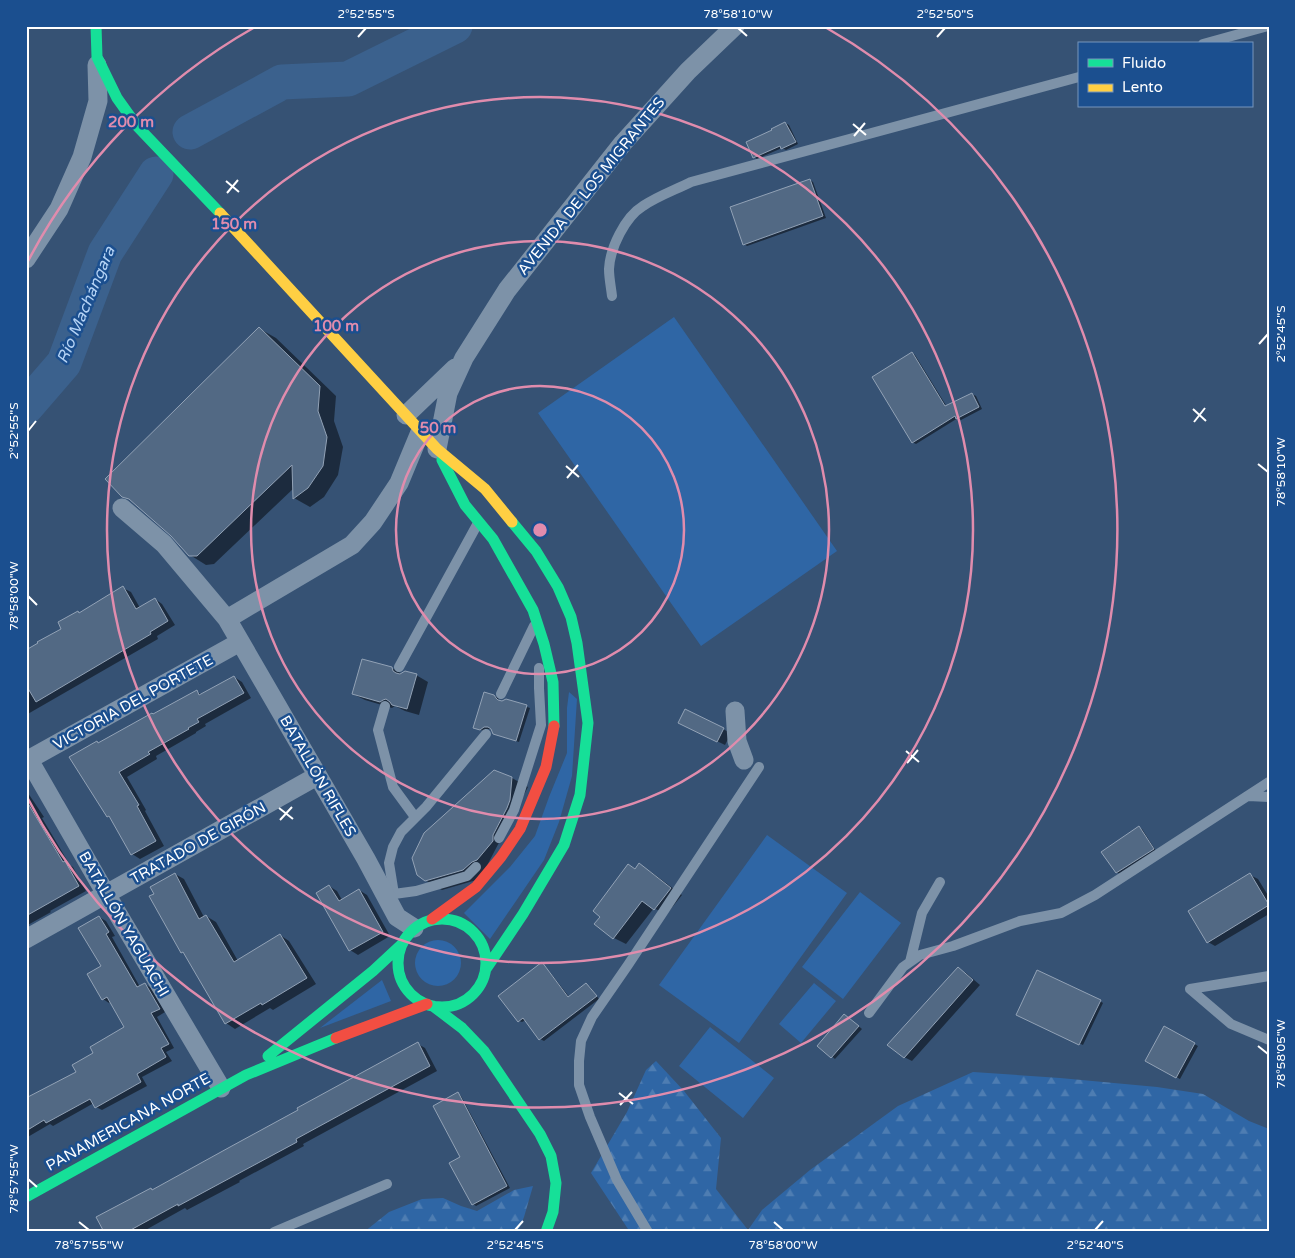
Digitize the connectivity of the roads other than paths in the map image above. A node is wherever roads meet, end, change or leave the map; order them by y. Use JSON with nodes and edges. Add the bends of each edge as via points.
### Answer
{"nodes":[{"id":1,"x":96,"y":26,"type":"edge"},
{"id":2,"x":735,"y":26,"type":"edge"},
{"id":3,"x":1268,"y":26,"type":"edge"},
{"id":4,"x":1211,"y":42,"type":"edge"},
{"id":5,"x":97,"y":57,"type":"junction"},
{"id":6,"x":1078,"y":77,"type":"edge"},
{"id":7,"x":26,"y":259,"type":"edge"},
{"id":8,"x":612,"y":296,"type":"dead end"},
{"id":9,"x":464,"y":358,"type":"junction"},
{"id":10,"x":406,"y":415,"type":"junction"},
{"id":11,"x":421,"y":430,"type":"junction"},
{"id":12,"x":437,"y":449,"type":"junction"},
{"id":13,"x":122,"y":508,"type":"dead end"},
{"id":14,"x":478,"y":522,"type":"junction"},
{"id":15,"x":227,"y":619,"type":"junction"},
{"id":16,"x":536,"y":621,"type":"junction"},
{"id":17,"x":528,"y":636,"type":"junction"},
{"id":18,"x":240,"y":642,"type":"junction"},
{"id":19,"x":398,"y":666,"type":"dead end"},
{"id":20,"x":501,"y":694,"type":"dead end"},
{"id":21,"x":385,"y":706,"type":"dead end"},
{"id":22,"x":735,"y":710,"type":"dead end"},
{"id":23,"x":486,"y":734,"type":"dead end"},
{"id":24,"x":28,"y":760,"type":"edge"},
{"id":25,"x":752,"y":763,"type":"joint"},
{"id":26,"x":317,"y":776,"type":"junction"},
{"id":27,"x":1269,"y":782,"type":"edge"},
{"id":28,"x":1248,"y":796,"type":"junction"},
{"id":29,"x":1269,"y":796,"type":"edge"},
{"id":30,"x":415,"y":817,"type":"junction"},
{"id":31,"x":494,"y":846,"type":"dead end"},
{"id":32,"x":483,"y":860,"type":"dead end"},
{"id":33,"x":940,"y":882,"type":"dead end"},
{"id":34,"x":106,"y":894,"type":"junction"},
{"id":35,"x":390,"y":896,"type":"junction"},
{"id":36,"x":432,"y":919,"type":"junction"},
{"id":37,"x":414,"y":928,"type":"junction"},
{"id":38,"x":26,"y":939,"type":"edge"},
{"id":39,"x":401,"y":945,"type":"junction"},
{"id":40,"x":910,"y":962,"type":"junction"},
{"id":41,"x":486,"y":969,"type":"junction"},
{"id":42,"x":1269,"y":976,"type":"edge"},
{"id":43,"x":482,"y":982,"type":"junction"},
{"id":44,"x":477,"y":1004,"type":"dead end"},
{"id":45,"x":430,"y":1005,"type":"junction"},
{"id":46,"x":869,"y":1013,"type":"dead end"},
{"id":47,"x":480,"y":1032,"type":"dead end"},
{"id":48,"x":1269,"y":1040,"type":"edge"},
{"id":49,"x":484,"y":1051,"type":"junction"},
{"id":50,"x":246,"y":1074,"type":"junction"},
{"id":51,"x":221,"y":1088,"type":"junction"},
{"id":52,"x":387,"y":1184,"type":"dead end"},
{"id":53,"x":26,"y":1197,"type":"edge"},
{"id":54,"x":274,"y":1232,"type":"edge"},
{"id":55,"x":546,"y":1232,"type":"edge"},
{"id":56,"x":648,"y":1232,"type":"edge"}],
"edges":[{"from":1,"to":5,"type":"main road","name":"PANAMERICANA NORTE"},
{"from":2,"to":9,"type":"street","name":"AVENIDA DE LOS MIGRANTES","via":[[688,70],[623,143],[507,290]]},
{"from":3,"to":4,"type":"lane"},
{"from":5,"to":7,"type":"street","via":[[98,101],[82,157],[59,209]]},
{"from":5,"to":10,"type":"main road","name":"PANAMERICANA NORTE","via":[[117,98],[137,126]]},
{"from":6,"to":8,"type":"lane","via":[[691,182],[641,206],[630,217],[611,256]]},
{"from":9,"to":10,"type":"street"},
{"from":9,"to":12,"type":"street","via":[[448,393]]},
{"from":10,"to":11,"type":"main road","name":"PANAMERICANA NORTE"},
{"from":11,"to":12,"type":"main road","name":"PANAMERICANA NORTE"},
{"from":11,"to":15,"type":"street","via":[[399,483],[373,522],[352,545]]},
{"from":12,"to":14,"type":"main road","name":"PANAMERICANA NORTE","via":[[465,505]]},
{"from":12,"to":41,"type":"main road","name":"PANAMERICANA NORTE","via":[[485,489],[536,551],[558,587],[571,617],[577,643],[588,723],[580,795],[564,845]]},
{"from":13,"to":15,"type":"street","name":"BATALLÓN RIFLES","via":[[164,544]]},
{"from":14,"to":16,"type":"main road","name":"PANAMERICANA NORTE","via":[[493,540],[533,610]]},
{"from":14,"to":19,"type":"lane"},
{"from":15,"to":18,"type":"street","name":"BATALLÓN RIFLES"},
{"from":16,"to":17,"type":"lane"},
{"from":16,"to":36,"type":"main road","name":"PANAMERICANA NORTE","via":[[553,682],[554,724],[546,767],[520,829],[501,857],[476,887]]},
{"from":17,"to":20,"type":"lane"},
{"from":17,"to":31,"type":"lane","via":[[539,664],[541,725],[514,810]]},
{"from":18,"to":24,"type":"street","name":"VICTORIA DEL PORTETE"},
{"from":18,"to":26,"type":"street","name":"BATALLÓN RIFLES"},
{"from":21,"to":30,"type":"lane","via":[[378,730],[393,787]]},
{"from":22,"to":25,"type":"street","via":[[737,741]]},
{"from":23,"to":30,"type":"lane"},
{"from":24,"to":34,"type":"street","name":"BATALLÓN YAGUACHI"},
{"from":25,"to":56,"type":"lane","via":[[580,1041],[579,1085],[590,1117],[617,1180]]},
{"from":26,"to":34,"type":"street","name":"TRATADO DE GIRÓN"},
{"from":26,"to":35,"type":"street","name":"BATALLÓN RIFLES"},
{"from":27,"to":28,"type":"lane"},
{"from":28,"to":29,"type":"lane"},
{"from":28,"to":40,"type":"lane","via":[[1095,895],[1061,913],[1020,921],[920,955]]},
{"from":30,"to":35,"type":"lane","via":[[393,847],[389,863]]},
{"from":32,"to":35,"type":"lane","via":[[467,876]]},
{"from":33,"to":40,"type":"lane","via":[[922,913]]},
{"from":34,"to":38,"type":"street","name":"TRATADO DE GIRÓN"},
{"from":34,"to":51,"type":"street","name":"BATALLÓN YAGUACHI"},
{"from":35,"to":37,"type":"street","name":"BATALLÓN RIFLES","via":[[398,917]]},
{"from":36,"to":37,"type":"main road","name":"PANAMERICANA NORTE"},
{"from":36,"to":41,"type":"main road","name":"PANAMERICANA NORTE","via":[[461,922],[473,930],[487,955]]},
{"from":37,"to":39,"type":"main road","name":"PANAMERICANA NORTE"},
{"from":39,"to":45,"type":"main road","via":[[398,969],[402,982],[410,993]]},
{"from":39,"to":50,"type":"main road","name":"PANAMERICANA NORTE"},
{"from":40,"to":46,"type":"lane"},
{"from":41,"to":43,"type":"main road","name":"PANAMERICANA NORTE"},
{"from":42,"to":48,"type":"lane","via":[[1190,989],[1231,1024]]},
{"from":43,"to":44,"type":"main road"},
{"from":43,"to":45,"type":"main road","name":"PANAMERICANA NORTE","via":[[469,998],[459,1004],[449,1007]]},
{"from":45,"to":49,"type":"main road","via":[[462,1028]]},
{"from":45,"to":50,"type":"main road","name":"PANAMERICANA NORTE"},
{"from":47,"to":49,"type":"main road"},
{"from":49,"to":55,"type":"main road","via":[[540,1134],[551,1156],[556,1182],[553,1212]]},
{"from":50,"to":51,"type":"main road","name":"PANAMERICANA NORTE"},
{"from":51,"to":53,"type":"main road","name":"PANAMERICANA NORTE"},
{"from":52,"to":54,"type":"lane"}]}
